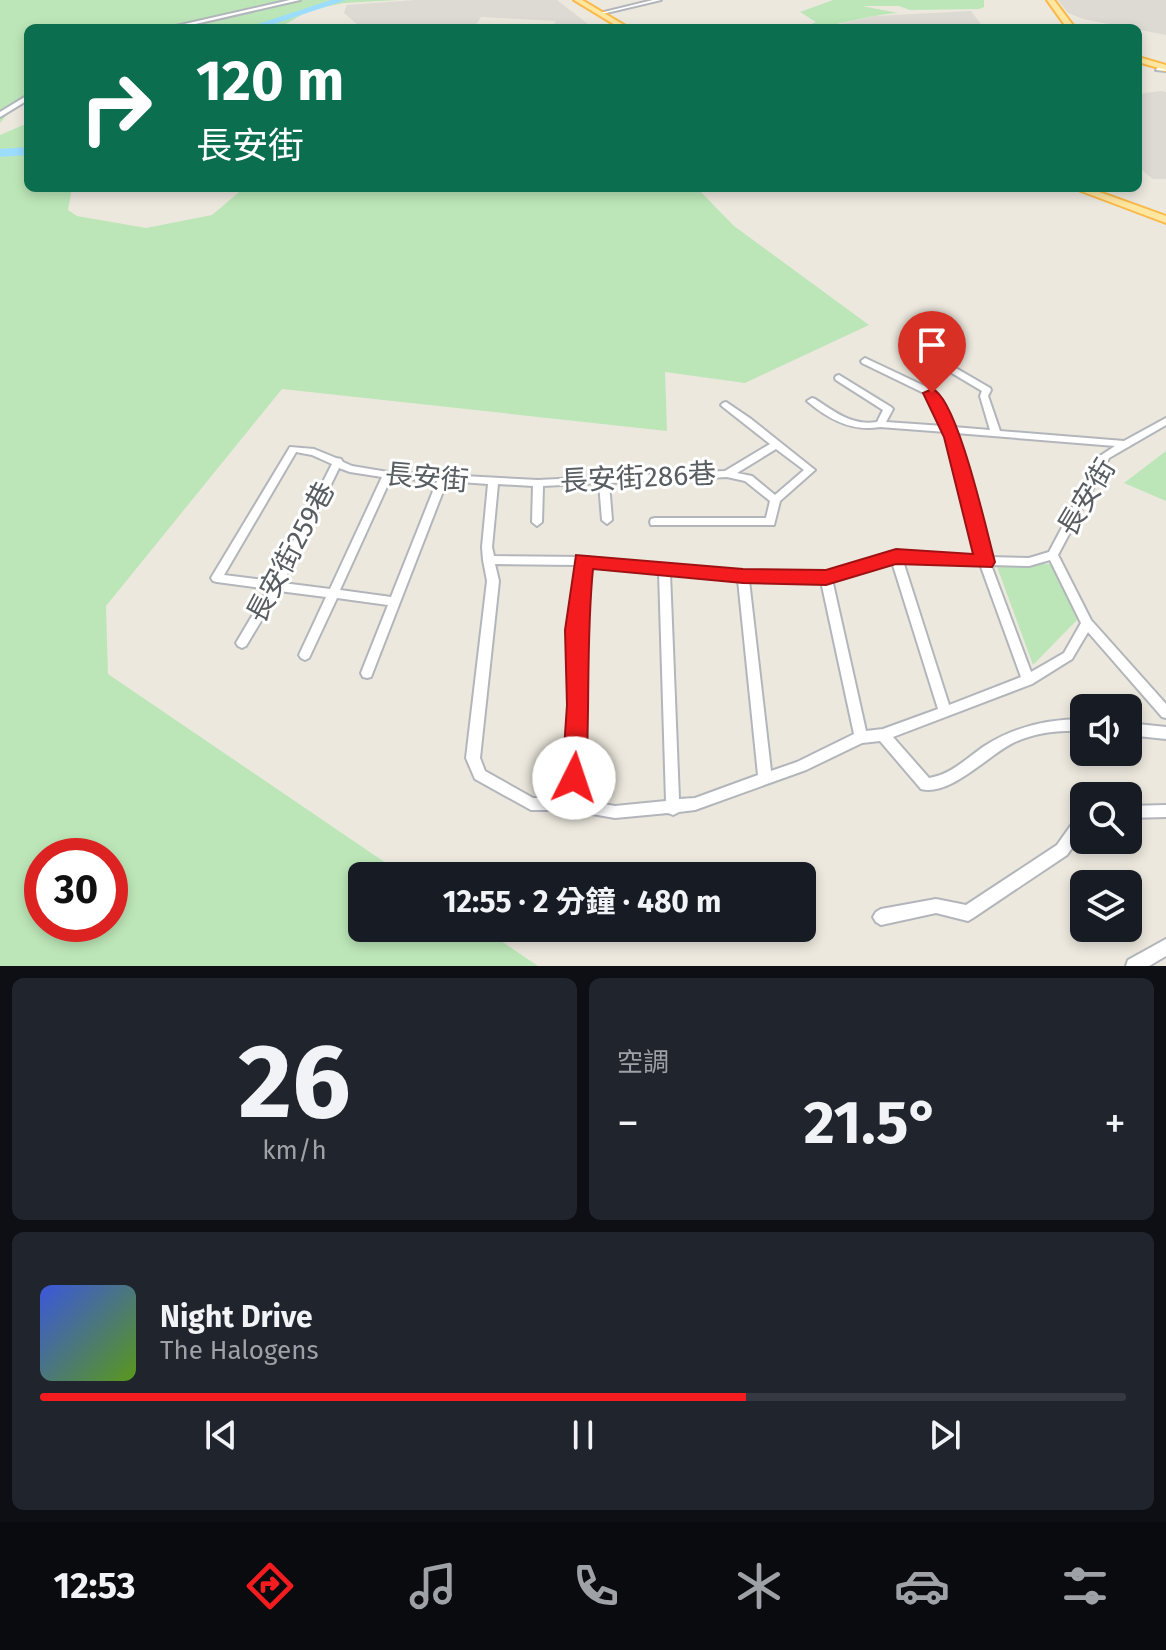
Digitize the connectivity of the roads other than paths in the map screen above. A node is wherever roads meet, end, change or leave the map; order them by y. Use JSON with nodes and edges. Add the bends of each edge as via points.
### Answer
{"nodes":[{"id":1,"x":297,"y":0,"type":"edge"},
{"id":2,"x":567,"y":0,"type":"edge"},
{"id":3,"x":577,"y":0,"type":"edge"},
{"id":4,"x":659,"y":0,"type":"edge"},
{"id":5,"x":1049,"y":3,"type":"edge"},
{"id":6,"x":602,"y":13,"type":"dead end"},
{"id":7,"x":188,"y":24,"type":"edge"},
{"id":8,"x":607,"y":24,"type":"edge"},
{"id":9,"x":618,"y":24,"type":"edge"},
{"id":10,"x":1061,"y":24,"type":"edge"},
{"id":11,"x":1067,"y":24,"type":"edge"},
{"id":12,"x":1142,"y":62,"type":"edge"},
{"id":13,"x":1164,"y":69,"type":"edge"},
{"id":14,"x":24,"y":100,"type":"edge"},
{"id":15,"x":0,"y":115,"type":"edge"},
{"id":16,"x":1090,"y":192,"type":"edge"},
{"id":17,"x":1104,"y":192,"type":"edge"},
{"id":18,"x":1166,"y":217,"type":"edge"},
{"id":19,"x":923,"y":352,"type":"dead end"},
{"id":20,"x":865,"y":361,"type":"dead end"},
{"id":21,"x":839,"y":378,"type":"dead end"},
{"id":22,"x":812,"y":401,"type":"dead end"},
{"id":23,"x":726,"y":405,"type":"dead end"},
{"id":24,"x":1166,"y":421,"type":"edge"},
{"id":25,"x":880,"y":424,"type":"junction"},
{"id":26,"x":950,"y":431,"type":"junction"},
{"id":27,"x":996,"y":434,"type":"junction"},
{"id":28,"x":1125,"y":444,"type":"junction"},
{"id":29,"x":775,"y":445,"type":"junction"},
{"id":30,"x":338,"y":461,"type":"junction"},
{"id":31,"x":727,"y":474,"type":"junction"},
{"id":32,"x":388,"y":475,"type":"junction"},
{"id":33,"x":443,"y":479,"type":"junction"},
{"id":34,"x":604,"y":479,"type":"junction"},
{"id":35,"x":493,"y":483,"type":"junction"},
{"id":36,"x":538,"y":483,"type":"junction"},
{"id":37,"x":775,"y":500,"type":"junction"},
{"id":38,"x":607,"y":520,"type":"dead end"},
{"id":39,"x":537,"y":522,"type":"dead end"},
{"id":40,"x":655,"y":522,"type":"dead end"},
{"id":41,"x":1053,"y":555,"type":"junction"},
{"id":42,"x":896,"y":557,"type":"junction"},
{"id":43,"x":488,"y":560,"type":"junction"},
{"id":44,"x":583,"y":561,"type":"junction"},
{"id":45,"x":985,"y":562,"type":"junction"},
{"id":46,"x":664,"y":568,"type":"junction"},
{"id":47,"x":743,"y":576,"type":"junction"},
{"id":48,"x":826,"y":577,"type":"junction"},
{"id":49,"x":276,"y":586,"type":"junction"},
{"id":50,"x":333,"y":596,"type":"junction"},
{"id":51,"x":395,"y":602,"type":"junction"},
{"id":52,"x":1087,"y":623,"type":"junction"},
{"id":53,"x":242,"y":643,"type":"dead end"},
{"id":54,"x":305,"y":655,"type":"dead end"},
{"id":55,"x":367,"y":673,"type":"dead end"},
{"id":56,"x":1028,"y":680,"type":"junction"},
{"id":57,"x":945,"y":712,"type":"junction"},
{"id":58,"x":1166,"y":713,"type":"edge"},
{"id":59,"x":1070,"y":726,"type":"edge"},
{"id":60,"x":1142,"y":730,"type":"edge"},
{"id":61,"x":1166,"y":733,"type":"edge"},
{"id":62,"x":883,"y":735,"type":"junction"},
{"id":63,"x":861,"y":737,"type":"junction"},
{"id":64,"x":765,"y":778,"type":"junction"},
{"id":65,"x":569,"y":804,"type":"junction"},
{"id":66,"x":673,"y":809,"type":"junction"},
{"id":67,"x":1166,"y":811,"type":"edge"},
{"id":68,"x":1142,"y":812,"type":"edge"},
{"id":69,"x":1070,"y":839,"type":"edge"},
{"id":70,"x":881,"y":917,"type":"dead end"},
{"id":71,"x":1166,"y":947,"type":"edge"},
{"id":72,"x":1134,"y":966,"type":"edge"}],
"edges":[{"from":1,"to":7,"type":"street"},
{"from":2,"to":8,"type":"main road"},
{"from":3,"to":9,"type":"main road"},
{"from":4,"to":6,"type":"street"},
{"from":5,"to":10,"type":"main road"},
{"from":5,"to":11,"type":"main road"},
{"from":12,"to":13,"type":"main road"},
{"from":14,"to":15,"type":"street"},
{"from":16,"to":18,"type":"main road"},
{"from":17,"to":18,"type":"main road"},
{"from":19,"to":27,"type":"street","via":[[987,390],[984,396]]},
{"from":20,"to":26,"type":"street","via":[[932,393]]},
{"from":21,"to":25,"type":"street","via":[[888,409]]},
{"from":22,"to":25,"type":"street","via":[[850,426]]},
{"from":23,"to":29,"type":"street"},
{"from":24,"to":28,"type":"street","name":"長安街"},
{"from":25,"to":26,"type":"street"},
{"from":26,"to":27,"type":"street"},
{"from":26,"to":45,"type":"street"},
{"from":27,"to":28,"type":"street"},
{"from":28,"to":41,"type":"street","name":"長安街","via":[[1105,456]]},
{"from":29,"to":31,"type":"street","name":"長安街286巷"},
{"from":29,"to":37,"type":"street","via":[[810,470]]},
{"from":30,"to":32,"type":"street","name":"長安街","via":[[350,469]]},
{"from":30,"to":49,"type":"street","name":"長安街259巷"},
{"from":30,"to":49,"type":"street","name":"長安街","via":[[293,449],[217,578]]},
{"from":31,"to":34,"type":"street","name":"長安街286巷"},
{"from":31,"to":37,"type":"street","via":[[748,478]]},
{"from":32,"to":33,"type":"street","name":"長安街"},
{"from":32,"to":50,"type":"street"},
{"from":33,"to":35,"type":"street","name":"長安街"},
{"from":33,"to":51,"type":"street"},
{"from":34,"to":36,"type":"street","name":"長安街286巷"},
{"from":34,"to":38,"type":"street"},
{"from":35,"to":36,"type":"street","name":"長安街286巷"},
{"from":35,"to":43,"type":"street","name":"長安街"},
{"from":36,"to":39,"type":"street"},
{"from":37,"to":40,"type":"street","via":[[770,522]]},
{"from":41,"to":45,"type":"street","name":"長安街","via":[[1029,562]]},
{"from":41,"to":52,"type":"street","name":"長安街"},
{"from":42,"to":45,"type":"street","name":"長安街"},
{"from":42,"to":48,"type":"street","name":"長安街"},
{"from":42,"to":57,"type":"street"},
{"from":43,"to":44,"type":"street","name":"長安街"},
{"from":43,"to":65,"type":"street","via":[[493,581],[473,758],[480,775],[531,804]]},
{"from":44,"to":46,"type":"street","name":"長安街"},
{"from":44,"to":65,"type":"street","via":[[576,630],[578,720]]},
{"from":45,"to":56,"type":"street"},
{"from":46,"to":47,"type":"street","name":"長安街"},
{"from":46,"to":66,"type":"street"},
{"from":47,"to":48,"type":"street","name":"長安街"},
{"from":47,"to":64,"type":"street"},
{"from":48,"to":63,"type":"street"},
{"from":49,"to":50,"type":"street"},
{"from":49,"to":53,"type":"street","name":"長安街259巷"},
{"from":50,"to":51,"type":"street"},
{"from":50,"to":54,"type":"street"},
{"from":51,"to":55,"type":"street"},
{"from":52,"to":56,"type":"street","via":[[1068,656]]},
{"from":52,"to":58,"type":"street","name":"長安街"},
{"from":56,"to":57,"type":"street"},
{"from":57,"to":62,"type":"street"},
{"from":59,"to":62,"type":"street","via":[[1041,727],[995,746],[940,784],[926,785]]},
{"from":60,"to":61,"type":"street"},
{"from":62,"to":63,"type":"street"},
{"from":63,"to":64,"type":"street"},
{"from":64,"to":66,"type":"street"},
{"from":65,"to":66,"type":"street","via":[[615,812]]},
{"from":67,"to":68,"type":"street"},
{"from":69,"to":70,"type":"street","via":[[1062,850],[968,913],[936,906]]},
{"from":71,"to":72,"type":"street"}]}
